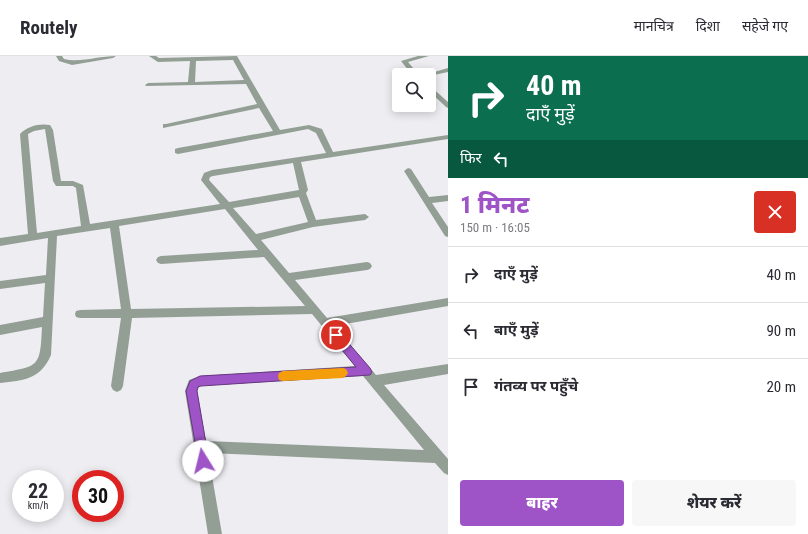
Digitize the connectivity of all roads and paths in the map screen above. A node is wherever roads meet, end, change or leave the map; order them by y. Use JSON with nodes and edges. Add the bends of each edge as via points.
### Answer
{"nodes":[{"id":1,"x":59,"y":56,"type":"edge"},
{"id":2,"x":113,"y":56,"type":"edge"},
{"id":3,"x":152,"y":56,"type":"edge"},
{"id":4,"x":426,"y":56,"type":"edge"},
{"id":5,"x":235,"y":57,"type":"edge"},
{"id":6,"x":193,"y":59,"type":"junction"},
{"id":7,"x":410,"y":68,"type":"edge"},
{"id":8,"x":446,"y":72,"type":"edge"},
{"id":9,"x":436,"y":74,"type":"edge"},
{"id":10,"x":248,"y":82,"type":"junction"},
{"id":11,"x":191,"y":84,"type":"junction"},
{"id":12,"x":148,"y":85,"type":"dead end"},
{"id":13,"x":448,"y":92,"type":"edge"},
{"id":14,"x":436,"y":95,"type":"joint"},
{"id":15,"x":261,"y":105,"type":"junction"},
{"id":16,"x":448,"y":106,"type":"edge"},
{"id":17,"x":166,"y":126,"type":"dead end"},
{"id":18,"x":278,"y":133,"type":"junction"},
{"id":19,"x":448,"y":137,"type":"edge"},
{"id":20,"x":178,"y":151,"type":"dead end"},
{"id":21,"x":331,"y":155,"type":"junction"},
{"id":22,"x":296,"y":160,"type":"junction"},
{"id":23,"x":408,"y":171,"type":"dead end"},
{"id":24,"x":302,"y":193,"type":"junction"},
{"id":25,"x":448,"y":198,"type":"edge"},
{"id":26,"x":427,"y":200,"type":"junction"},
{"id":27,"x":226,"y":206,"type":"junction"},
{"id":28,"x":365,"y":217,"type":"dead end"},
{"id":29,"x":114,"y":223,"type":"junction"},
{"id":30,"x":313,"y":224,"type":"junction"},
{"id":31,"x":86,"y":228,"type":"junction"},
{"id":32,"x":53,"y":233,"type":"junction"},
{"id":33,"x":448,"y":234,"type":"edge"},
{"id":34,"x":33,"y":236,"type":"junction"},
{"id":35,"x":253,"y":238,"type":"junction"},
{"id":36,"x":0,"y":242,"type":"edge"},
{"id":37,"x":266,"y":253,"type":"junction"},
{"id":38,"x":162,"y":260,"type":"dead end"},
{"id":39,"x":367,"y":266,"type":"dead end"},
{"id":40,"x":50,"y":278,"type":"junction"},
{"id":41,"x":287,"y":278,"type":"junction"},
{"id":42,"x":0,"y":285,"type":"edge"},
{"id":43,"x":448,"y":302,"type":"edge"},
{"id":44,"x":314,"y":310,"type":"junction"},
{"id":45,"x":127,"y":313,"type":"junction"},
{"id":46,"x":80,"y":314,"type":"dead end"},
{"id":47,"x":48,"y":321,"type":"junction"},
{"id":48,"x":325,"y":323,"type":"junction"},
{"id":49,"x":0,"y":330,"type":"edge"},
{"id":50,"x":448,"y":369,"type":"edge"},
{"id":51,"x":366,"y":372,"type":"junction"},
{"id":52,"x":0,"y":378,"type":"edge"},
{"id":53,"x":374,"y":381,"type":"junction"},
{"id":54,"x":117,"y":386,"type":"dead end"},
{"id":55,"x":201,"y":447,"type":"junction"},
{"id":56,"x":438,"y":457,"type":"junction"},
{"id":57,"x":448,"y":469,"type":"edge"},
{"id":58,"x":215,"y":534,"type":"edge"}],
"edges":[{"from":1,"to":2,"type":"street","via":[[61,60],[72,63]]},
{"from":3,"to":6,"type":"street","via":[[158,60]]},
{"from":4,"to":7,"type":"street","via":[[404,62]]},
{"from":5,"to":6,"type":"street"},
{"from":5,"to":10,"type":"street"},
{"from":6,"to":11,"type":"street"},
{"from":8,"to":9,"type":"street"},
{"from":10,"to":11,"type":"street"},
{"from":10,"to":15,"type":"street"},
{"from":11,"to":12,"type":"street"},
{"from":13,"to":14,"type":"street"},
{"from":14,"to":16,"type":"street"},
{"from":15,"to":17,"type":"street"},
{"from":15,"to":18,"type":"street"},
{"from":18,"to":20,"type":"street"},
{"from":18,"to":21,"type":"street","via":[[315,128]]},
{"from":19,"to":21,"type":"street"},
{"from":21,"to":22,"type":"street"},
{"from":22,"to":24,"type":"street","via":[[304,190]]},
{"from":22,"to":27,"type":"street","via":[[207,175],[207,184]]},
{"from":23,"to":26,"type":"street"},
{"from":24,"to":27,"type":"street"},
{"from":24,"to":30,"type":"street"},
{"from":25,"to":26,"type":"street"},
{"from":26,"to":33,"type":"street"},
{"from":27,"to":29,"type":"street"},
{"from":27,"to":35,"type":"street"},
{"from":28,"to":30,"type":"street"},
{"from":29,"to":31,"type":"street"},
{"from":29,"to":45,"type":"street"},
{"from":30,"to":35,"type":"street"},
{"from":31,"to":32,"type":"street"},
{"from":31,"to":34,"type":"street","via":[[80,187],[74,183],[59,184],[49,130],[43,127],[29,130],[24,134]]},
{"from":32,"to":34,"type":"street"},
{"from":32,"to":40,"type":"street"},
{"from":34,"to":36,"type":"street"},
{"from":35,"to":37,"type":"street"},
{"from":37,"to":38,"type":"street"},
{"from":37,"to":41,"type":"street"},
{"from":39,"to":41,"type":"street"},
{"from":40,"to":42,"type":"street"},
{"from":40,"to":47,"type":"street"},
{"from":41,"to":44,"type":"street"},
{"from":43,"to":48,"type":"street"},
{"from":44,"to":45,"type":"street"},
{"from":44,"to":48,"type":"street"},
{"from":45,"to":46,"type":"street"},
{"from":45,"to":54,"type":"street"},
{"from":47,"to":49,"type":"street"},
{"from":47,"to":52,"type":"street","via":[[46,356],[42,366],[34,372]]},
{"from":48,"to":51,"type":"street"},
{"from":50,"to":53,"type":"street"},
{"from":51,"to":53,"type":"street"},
{"from":51,"to":55,"type":"street","via":[[200,381],[193,384],[191,391]]},
{"from":53,"to":56,"type":"street"},
{"from":55,"to":56,"type":"street"},
{"from":55,"to":58,"type":"street"},
{"from":56,"to":57,"type":"street"}]}
